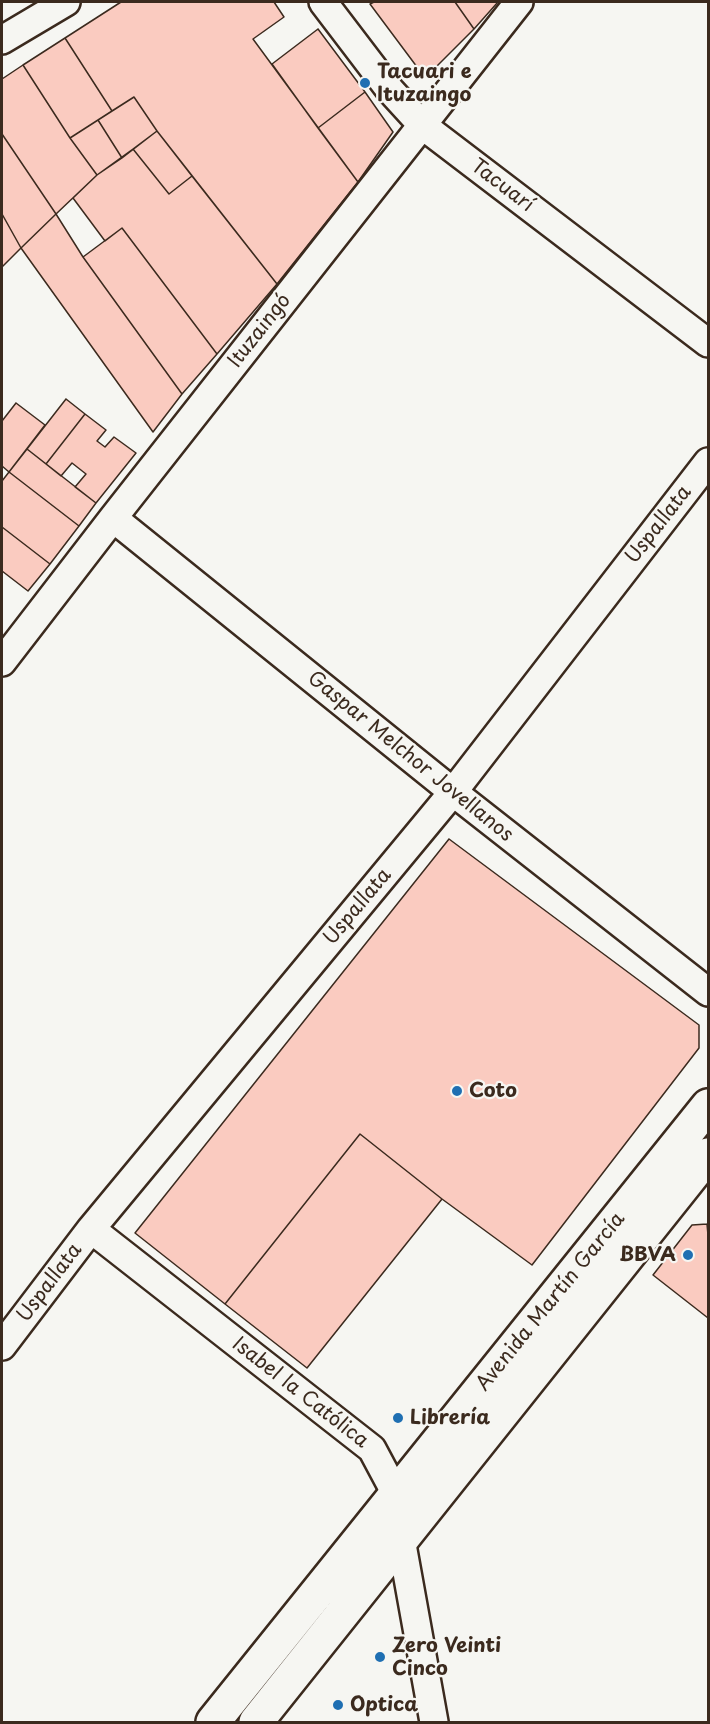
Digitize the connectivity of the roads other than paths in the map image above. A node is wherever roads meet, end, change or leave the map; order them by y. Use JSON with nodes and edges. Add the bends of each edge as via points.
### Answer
{"nodes":[{"id":1,"x":66,"y":2,"type":"edge"},
{"id":2,"x":323,"y":2,"type":"edge"},
{"id":3,"x":519,"y":2,"type":"edge"},
{"id":4,"x":2,"y":40,"type":"edge"},
{"id":5,"x":422,"y":125,"type":"junction"},
{"id":6,"x":708,"y":343,"type":"edge"},
{"id":7,"x":708,"y":462,"type":"edge"},
{"id":8,"x":113,"y":518,"type":"junction"},
{"id":9,"x":2,"y":662,"type":"edge"},
{"id":10,"x":453,"y":792,"type":"junction"},
{"id":11,"x":708,"y":992,"type":"edge"},
{"id":12,"x":708,"y":1106,"type":"edge"},
{"id":13,"x":708,"y":1155,"type":"edge"},
{"id":14,"x":91,"y":1229,"type":"junction"},
{"id":15,"x":2,"y":1346,"type":"edge"},
{"id":16,"x":396,"y":1494,"type":"junction"},
{"id":17,"x":401,"y":1539,"type":"junction"},
{"id":18,"x":213,"y":1722,"type":"edge"},
{"id":19,"x":256,"y":1722,"type":"edge"},
{"id":20,"x":434,"y":1722,"type":"edge"}],
"edges":[{"from":1,"to":4,"type":"street"},
{"from":2,"to":5,"type":"street","name":"Tacuarí"},
{"from":3,"to":5,"type":"street","name":"Ituzaingó"},
{"from":5,"to":6,"type":"street","name":"Tacuarí"},
{"from":5,"to":8,"type":"street","name":"Ituzaingó"},
{"from":7,"to":10,"type":"street","name":"Uspallata"},
{"from":8,"to":9,"type":"street","name":"Ituzaingó"},
{"from":8,"to":10,"type":"street","name":"Gaspar Melchor Jovellanos"},
{"from":10,"to":11,"type":"street","name":"Gaspar Melchor Jovellanos"},
{"from":10,"to":14,"type":"street","name":"Uspallata"},
{"from":12,"to":16,"type":"main road","name":"Avenida Martín García"},
{"from":13,"to":17,"type":"main road","name":"Avenida Martín García"},
{"from":14,"to":15,"type":"street","name":"Uspallata"},
{"from":14,"to":16,"type":"street","name":"Isabel la Católica","via":[[372,1449]]},
{"from":16,"to":17,"type":"street","name":"Isabel la Católica"},
{"from":16,"to":18,"type":"main road","name":"Avenida Martín García"},
{"from":17,"to":19,"type":"main road","name":"Avenida Martín García"},
{"from":17,"to":20,"type":"street","name":"Isabel la Católica"}]}
